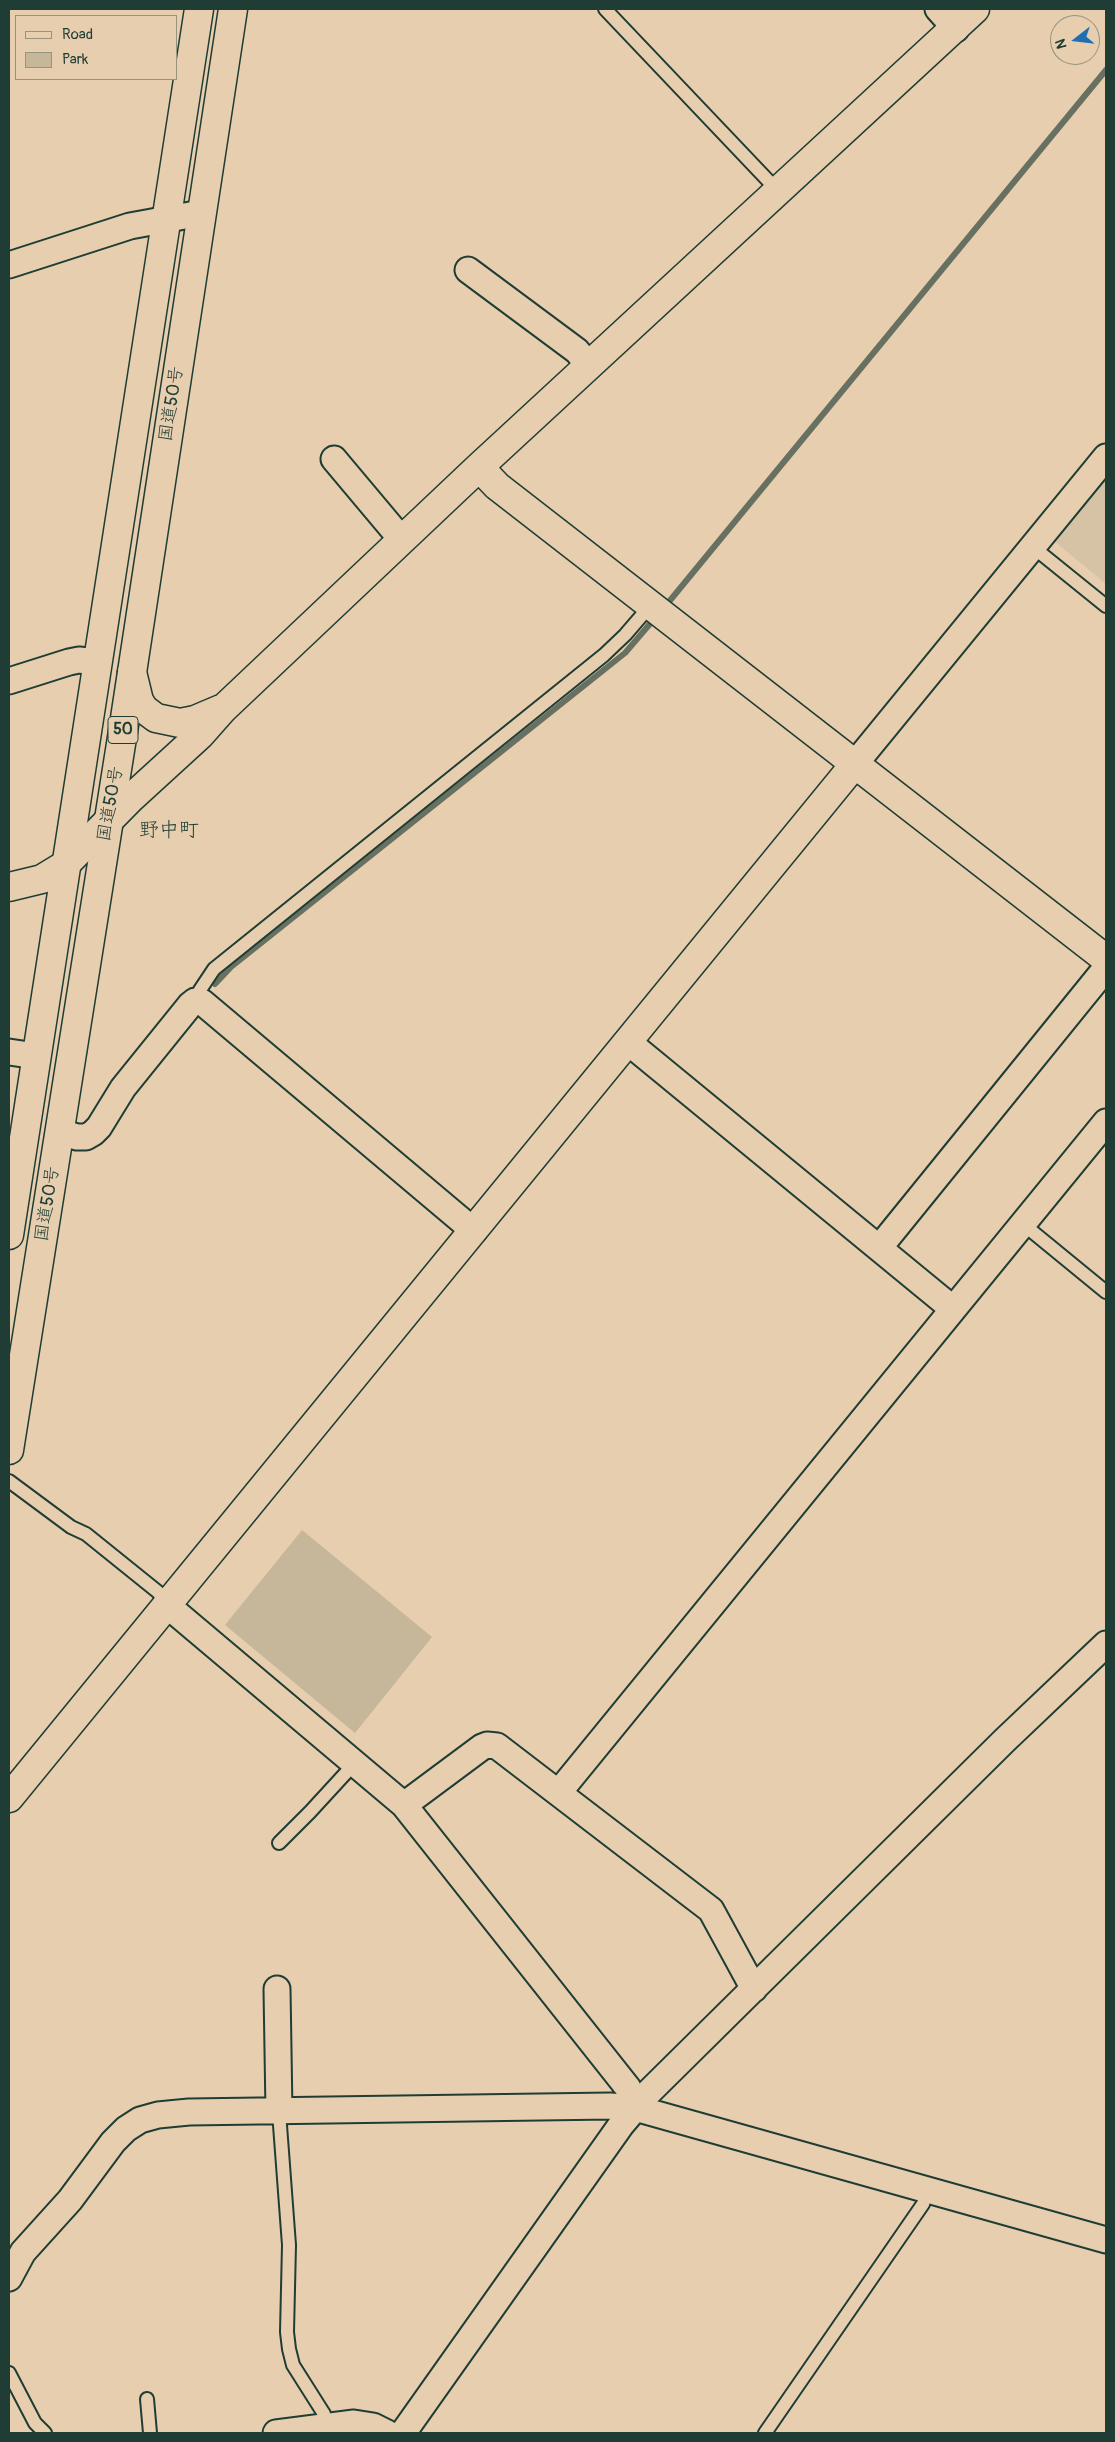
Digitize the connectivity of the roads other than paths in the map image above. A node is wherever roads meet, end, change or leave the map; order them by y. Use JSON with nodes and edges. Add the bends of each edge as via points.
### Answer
{"nodes":[{"id":1,"x":199,"y":9,"type":"edge"},
{"id":2,"x":233,"y":9,"type":"edge"},
{"id":3,"x":605,"y":9,"type":"edge"},
{"id":4,"x":975,"y":9,"type":"edge"},
{"id":5,"x":950,"y":22,"type":"edge"},
{"id":6,"x":778,"y":191,"type":"junction"},
{"id":7,"x":201,"y":213,"type":"junction"},
{"id":8,"x":166,"y":218,"type":"junction"},
{"id":9,"x":9,"y":265,"type":"edge"},
{"id":10,"x":468,"y":270,"type":"dead end"},
{"id":11,"x":589,"y":366,"type":"junction"},
{"id":12,"x":1106,"y":457,"type":"edge"},
{"id":13,"x":334,"y":459,"type":"dead end"},
{"id":14,"x":479,"y":467,"type":"junction"},
{"id":15,"x":402,"y":540,"type":"junction"},
{"id":16,"x":1033,"y":547,"type":"junction"},
{"id":17,"x":650,"y":606,"type":"junction"},
{"id":18,"x":1106,"y":606,"type":"edge"},
{"id":19,"x":97,"y":662,"type":"junction"},
{"id":20,"x":132,"y":672,"type":"junction"},
{"id":21,"x":9,"y":681,"type":"edge"},
{"id":22,"x":223,"y":709,"type":"junction"},
{"id":23,"x":854,"y":765,"type":"junction"},
{"id":24,"x":107,"y":821,"type":"junction"},
{"id":25,"x":65,"y":865,"type":"junction"},
{"id":26,"x":9,"y":886,"type":"edge"},
{"id":27,"x":1106,"y":959,"type":"edge"},
{"id":28,"x":1106,"y":968,"type":"edge"},
{"id":29,"x":199,"y":1002,"type":"junction"},
{"id":30,"x":628,"y":1042,"type":"junction"},
{"id":31,"x":9,"y":1052,"type":"edge"},
{"id":32,"x":36,"y":1056,"type":"junction"},
{"id":33,"x":1106,"y":1122,"type":"edge"},
{"id":34,"x":60,"y":1132,"type":"junction"},
{"id":35,"x":1023,"y":1224,"type":"junction"},
{"id":36,"x":474,"y":1231,"type":"junction"},
{"id":37,"x":9,"y":1235,"type":"edge"},
{"id":38,"x":879,"y":1248,"type":"junction"},
{"id":39,"x":1106,"y":1292,"type":"edge"},
{"id":40,"x":953,"y":1309,"type":"junction"},
{"id":41,"x":9,"y":1450,"type":"edge"},
{"id":42,"x":9,"y":1480,"type":"edge"},
{"id":43,"x":168,"y":1606,"type":"junction"},
{"id":44,"x":1106,"y":1644,"type":"edge"},
{"id":45,"x":355,"y":1763,"type":"junction"},
{"id":46,"x":559,"y":1792,"type":"junction"},
{"id":47,"x":9,"y":1798,"type":"edge"},
{"id":48,"x":404,"y":1805,"type":"junction"},
{"id":49,"x":279,"y":1843,"type":"dead end"},
{"id":50,"x":277,"y":1989,"type":"dead end"},
{"id":51,"x":754,"y":1990,"type":"junction"},
{"id":52,"x":635,"y":2108,"type":"junction"},
{"id":53,"x":280,"y":2112,"type":"junction"},
{"id":54,"x":928,"y":2189,"type":"junction"},
{"id":55,"x":1106,"y":2240,"type":"edge"},
{"id":56,"x":9,"y":2278,"type":"edge"},
{"id":57,"x":9,"y":2373,"type":"edge"},
{"id":58,"x":147,"y":2399,"type":"dead end"},
{"id":59,"x":327,"y":2425,"type":"junction"},
{"id":60,"x":44,"y":2433,"type":"edge"},
{"id":61,"x":150,"y":2433,"type":"edge"},
{"id":62,"x":276,"y":2433,"type":"edge"},
{"id":63,"x":387,"y":2433,"type":"edge"},
{"id":64,"x":403,"y":2433,"type":"edge"},
{"id":65,"x":765,"y":2433,"type":"edge"}],
"edges":[{"from":1,"to":8,"type":"main road","name":"国道50号","number":"50"},
{"from":2,"to":7,"type":"main road","name":"国道50号","number":"50"},
{"from":3,"to":6,"type":"lane"},
{"from":4,"to":5,"type":"main road"},
{"from":5,"to":6,"type":"main road"},
{"from":6,"to":11,"type":"main road"},
{"from":7,"to":8,"type":"street"},
{"from":7,"to":20,"type":"main road","name":"国道50号","number":"50"},
{"from":8,"to":9,"type":"street","via":[[130,226]]},
{"from":8,"to":19,"type":"main road","name":"国道50号","number":"50"},
{"from":10,"to":11,"type":"street","via":[[577,351]]},
{"from":11,"to":14,"type":"main road"},
{"from":12,"to":16,"type":"street"},
{"from":13,"to":15,"type":"street"},
{"from":14,"to":15,"type":"main road"},
{"from":14,"to":17,"type":"main road","via":[[497,486]]},
{"from":15,"to":22,"type":"main road"},
{"from":16,"to":18,"type":"lane"},
{"from":16,"to":23,"type":"street"},
{"from":17,"to":23,"type":"main road"},
{"from":17,"to":29,"type":"lane","via":[[604,655],[214,969],[200,990]]},
{"from":19,"to":21,"type":"street","via":[[79,660]]},
{"from":19,"to":25,"type":"main road","name":"国道50号","number":"50"},
{"from":20,"to":22,"type":"main road","via":[[139,701],[144,710],[156,718],[180,723]]},
{"from":20,"to":24,"type":"main road","name":"国道50号","number":"50"},
{"from":22,"to":24,"type":"main road","via":[[200,735]]},
{"from":23,"to":27,"type":"main road"},
{"from":23,"to":30,"type":"main road"},
{"from":24,"to":25,"type":"main road"},
{"from":24,"to":34,"type":"main road","name":"国道50号","number":"50"},
{"from":25,"to":26,"type":"main road","via":[[42,879]]},
{"from":25,"to":32,"type":"main road","name":"国道50号","number":"50"},
{"from":28,"to":38,"type":"street"},
{"from":29,"to":34,"type":"street","via":[[190,1005],[123,1088],[98,1127],[86,1136]]},
{"from":29,"to":36,"type":"street"},
{"from":30,"to":36,"type":"main road"},
{"from":30,"to":38,"type":"street"},
{"from":31,"to":32,"type":"street"},
{"from":32,"to":37,"type":"main road","name":"国道50号","number":"50"},
{"from":33,"to":35,"type":"street"},
{"from":34,"to":41,"type":"main road","name":"国道50号","number":"50"},
{"from":35,"to":39,"type":"lane"},
{"from":35,"to":40,"type":"street"},
{"from":36,"to":43,"type":"main road"},
{"from":38,"to":40,"type":"street"},
{"from":40,"to":46,"type":"street"},
{"from":42,"to":43,"type":"lane","via":[[71,1527],[86,1534],[158,1592]]},
{"from":43,"to":45,"type":"street"},
{"from":43,"to":47,"type":"main road"},
{"from":44,"to":51,"type":"street"},
{"from":45,"to":48,"type":"street"},
{"from":45,"to":49,"type":"lane"},
{"from":46,"to":48,"type":"street","via":[[492,1744]]},
{"from":46,"to":51,"type":"street","via":[[711,1910]]},
{"from":48,"to":52,"type":"street","via":[[628,2088]]},
{"from":50,"to":53,"type":"street"},
{"from":51,"to":52,"type":"street"},
{"from":52,"to":53,"type":"street"},
{"from":52,"to":54,"type":"street"},
{"from":52,"to":64,"type":"street"},
{"from":53,"to":56,"type":"street","via":[[189,2112],[140,2120],[113,2142],[70,2200],[23,2252]]},
{"from":53,"to":59,"type":"lane","via":[[289,2245],[289,2349],[293,2365],[324,2414]]},
{"from":54,"to":55,"type":"street"},
{"from":54,"to":65,"type":"lane","via":[[923,2204]]},
{"from":57,"to":60,"type":"lane","via":[[35,2423]]},
{"from":58,"to":61,"type":"lane"},
{"from":59,"to":62,"type":"street"},
{"from":59,"to":63,"type":"street","via":[[354,2423],[374,2426]]}]}
